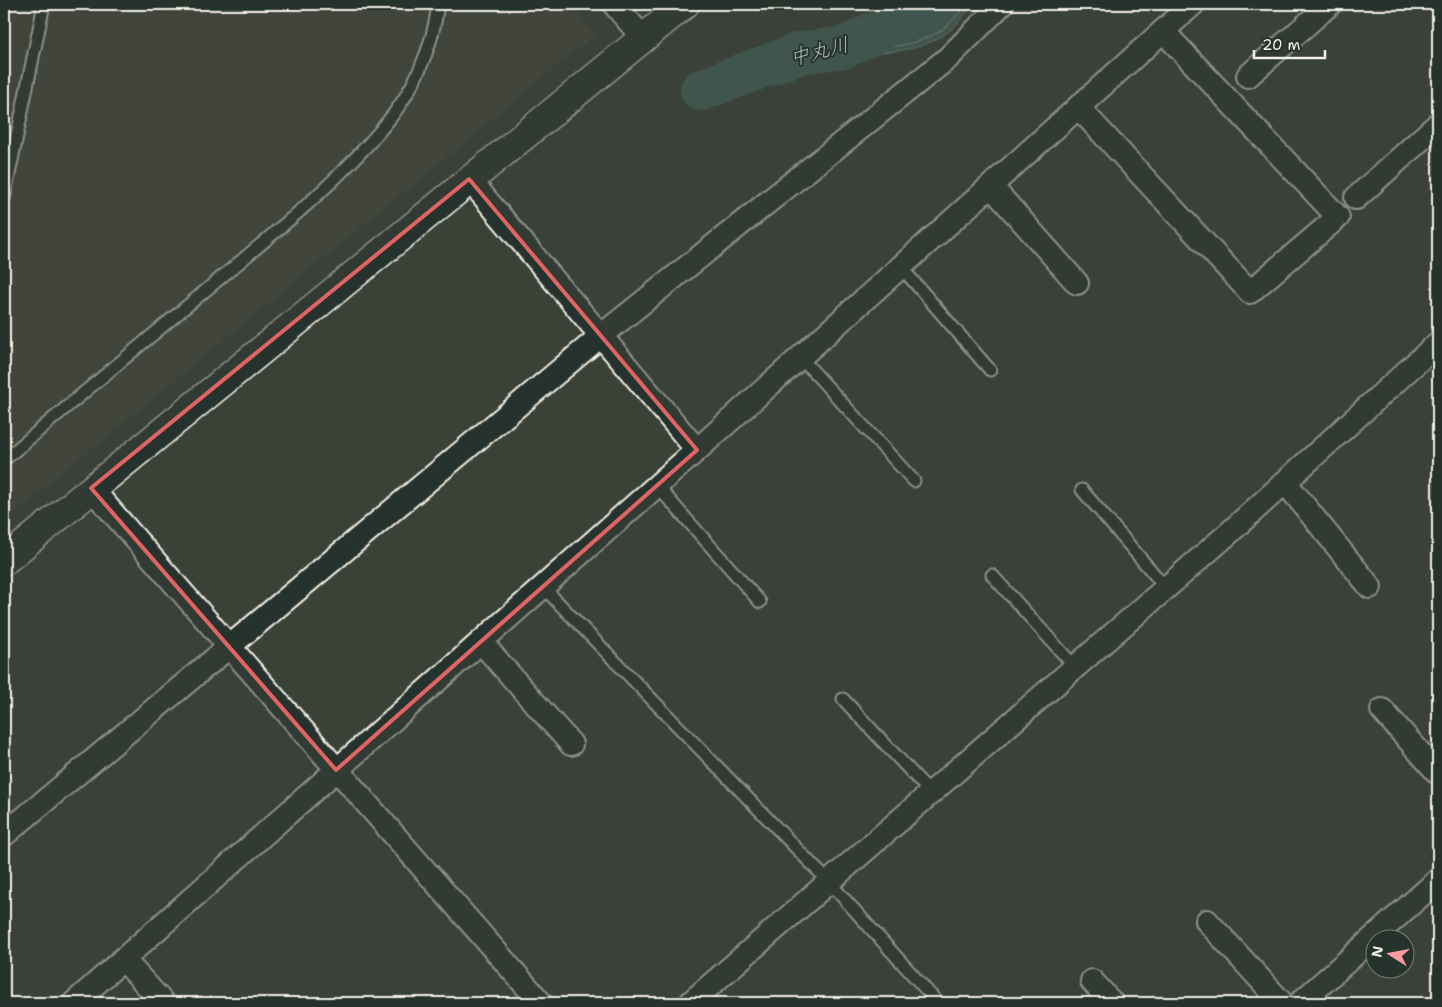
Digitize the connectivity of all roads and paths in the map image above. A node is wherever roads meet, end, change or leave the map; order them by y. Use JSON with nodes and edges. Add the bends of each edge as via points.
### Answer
{"nodes":[{"id":1,"x":44,"y":4,"type":"edge"},
{"id":2,"x":438,"y":4,"type":"edge"},
{"id":3,"x":614,"y":4,"type":"edge"},
{"id":4,"x":685,"y":4,"type":"edge"},
{"id":5,"x":1002,"y":4,"type":"edge"},
{"id":6,"x":1193,"y":4,"type":"edge"},
{"id":7,"x":1330,"y":4,"type":"edge"},
{"id":8,"x":1163,"y":31,"type":"junction"},
{"id":9,"x":643,"y":38,"type":"junction"},
{"id":10,"x":1248,"y":76,"type":"dead end"},
{"id":11,"x":1078,"y":107,"type":"junction"},
{"id":12,"x":1438,"y":124,"type":"edge"},
{"id":13,"x":469,"y":179,"type":"junction"},
{"id":14,"x":991,"y":186,"type":"junction"},
{"id":15,"x":1356,"y":198,"type":"dead end"},
{"id":16,"x":4,"y":199,"type":"edge"},
{"id":17,"x":900,"y":267,"type":"junction"},
{"id":18,"x":1077,"y":283,"type":"dead end"},
{"id":19,"x":602,"y":335,"type":"junction"},
{"id":20,"x":1438,"y":343,"type":"edge"},
{"id":21,"x":800,"y":357,"type":"junction"},
{"id":22,"x":990,"y":370,"type":"dead end"},
{"id":23,"x":698,"y":450,"type":"junction"},
{"id":24,"x":4,"y":460,"type":"edge"},
{"id":25,"x":914,"y":482,"type":"dead end"},
{"id":26,"x":1285,"y":482,"type":"junction"},
{"id":27,"x":657,"y":486,"type":"junction"},
{"id":28,"x":91,"y":488,"type":"junction"},
{"id":29,"x":1082,"y":490,"type":"dead end"},
{"id":30,"x":4,"y":561,"type":"edge"},
{"id":31,"x":992,"y":575,"type":"dead end"},
{"id":32,"x":543,"y":587,"type":"junction"},
{"id":33,"x":1370,"y":587,"type":"dead end"},
{"id":34,"x":1166,"y":588,"type":"junction"},
{"id":35,"x":760,"y":602,"type":"dead end"},
{"id":36,"x":481,"y":642,"type":"junction"},
{"id":37,"x":230,"y":646,"type":"junction"},
{"id":38,"x":1075,"y":667,"type":"junction"},
{"id":39,"x":843,"y":699,"type":"dead end"},
{"id":40,"x":1382,"y":710,"type":"dead end"},
{"id":41,"x":571,"y":744,"type":"dead end"},
{"id":42,"x":336,"y":770,"type":"junction"},
{"id":43,"x":1438,"y":773,"type":"edge"},
{"id":44,"x":931,"y":793,"type":"junction"},
{"id":45,"x":4,"y":835,"type":"edge"},
{"id":46,"x":1438,"y":880,"type":"edge"},
{"id":47,"x":829,"y":882,"type":"junction"},
{"id":48,"x":1207,"y":921,"type":"dead end"},
{"id":49,"x":123,"y":959,"type":"junction"},
{"id":50,"x":1092,"y":981,"type":"dead end"},
{"id":51,"x":74,"y":1003,"type":"edge"},
{"id":52,"x":163,"y":1003,"type":"edge"},
{"id":53,"x":541,"y":1003,"type":"edge"},
{"id":54,"x":690,"y":1003,"type":"edge"},
{"id":55,"x":938,"y":1003,"type":"edge"},
{"id":56,"x":1112,"y":1003,"type":"edge"},
{"id":57,"x":1282,"y":1003,"type":"edge"},
{"id":58,"x":1300,"y":1003,"type":"edge"}],
"edges":[{"from":1,"to":16,"type":"lane"},
{"from":2,"to":24,"type":"lane","via":[[436,26],[420,71],[385,126],[333,179],[249,254]]},
{"from":3,"to":9,"type":"street"},
{"from":4,"to":9,"type":"street"},
{"from":5,"to":19,"type":"street","via":[[948,58]]},
{"from":6,"to":8,"type":"street"},
{"from":7,"to":10,"type":"street"},
{"from":8,"to":11,"type":"street"},
{"from":8,"to":11,"type":"street","via":[[1338,217],[1250,292]]},
{"from":9,"to":13,"type":"street"},
{"from":11,"to":14,"type":"street"},
{"from":12,"to":15,"type":"street"},
{"from":13,"to":19,"type":"street"},
{"from":13,"to":28,"type":"street"},
{"from":14,"to":17,"type":"street"},
{"from":14,"to":18,"type":"street"},
{"from":17,"to":21,"type":"street"},
{"from":17,"to":22,"type":"lane"},
{"from":19,"to":23,"type":"street"},
{"from":19,"to":37,"type":"street"},
{"from":20,"to":26,"type":"street"},
{"from":21,"to":23,"type":"street"},
{"from":21,"to":25,"type":"lane"},
{"from":23,"to":27,"type":"street"},
{"from":26,"to":33,"type":"street"},
{"from":26,"to":34,"type":"street"},
{"from":27,"to":32,"type":"street"},
{"from":27,"to":35,"type":"lane"},
{"from":28,"to":30,"type":"street"},
{"from":28,"to":37,"type":"street"},
{"from":29,"to":34,"type":"lane"},
{"from":31,"to":38,"type":"lane"},
{"from":32,"to":36,"type":"street"},
{"from":32,"to":47,"type":"lane"},
{"from":34,"to":38,"type":"street"},
{"from":36,"to":41,"type":"street"},
{"from":36,"to":42,"type":"street"},
{"from":37,"to":42,"type":"street"},
{"from":37,"to":45,"type":"street"},
{"from":38,"to":44,"type":"street"},
{"from":39,"to":44,"type":"lane"},
{"from":40,"to":43,"type":"street"},
{"from":42,"to":49,"type":"street"},
{"from":42,"to":53,"type":"street"},
{"from":44,"to":47,"type":"street"},
{"from":46,"to":58,"type":"street"},
{"from":47,"to":54,"type":"street"},
{"from":47,"to":55,"type":"lane"},
{"from":48,"to":57,"type":"street"},
{"from":49,"to":51,"type":"street"},
{"from":49,"to":52,"type":"street"},
{"from":50,"to":56,"type":"street"}]}
